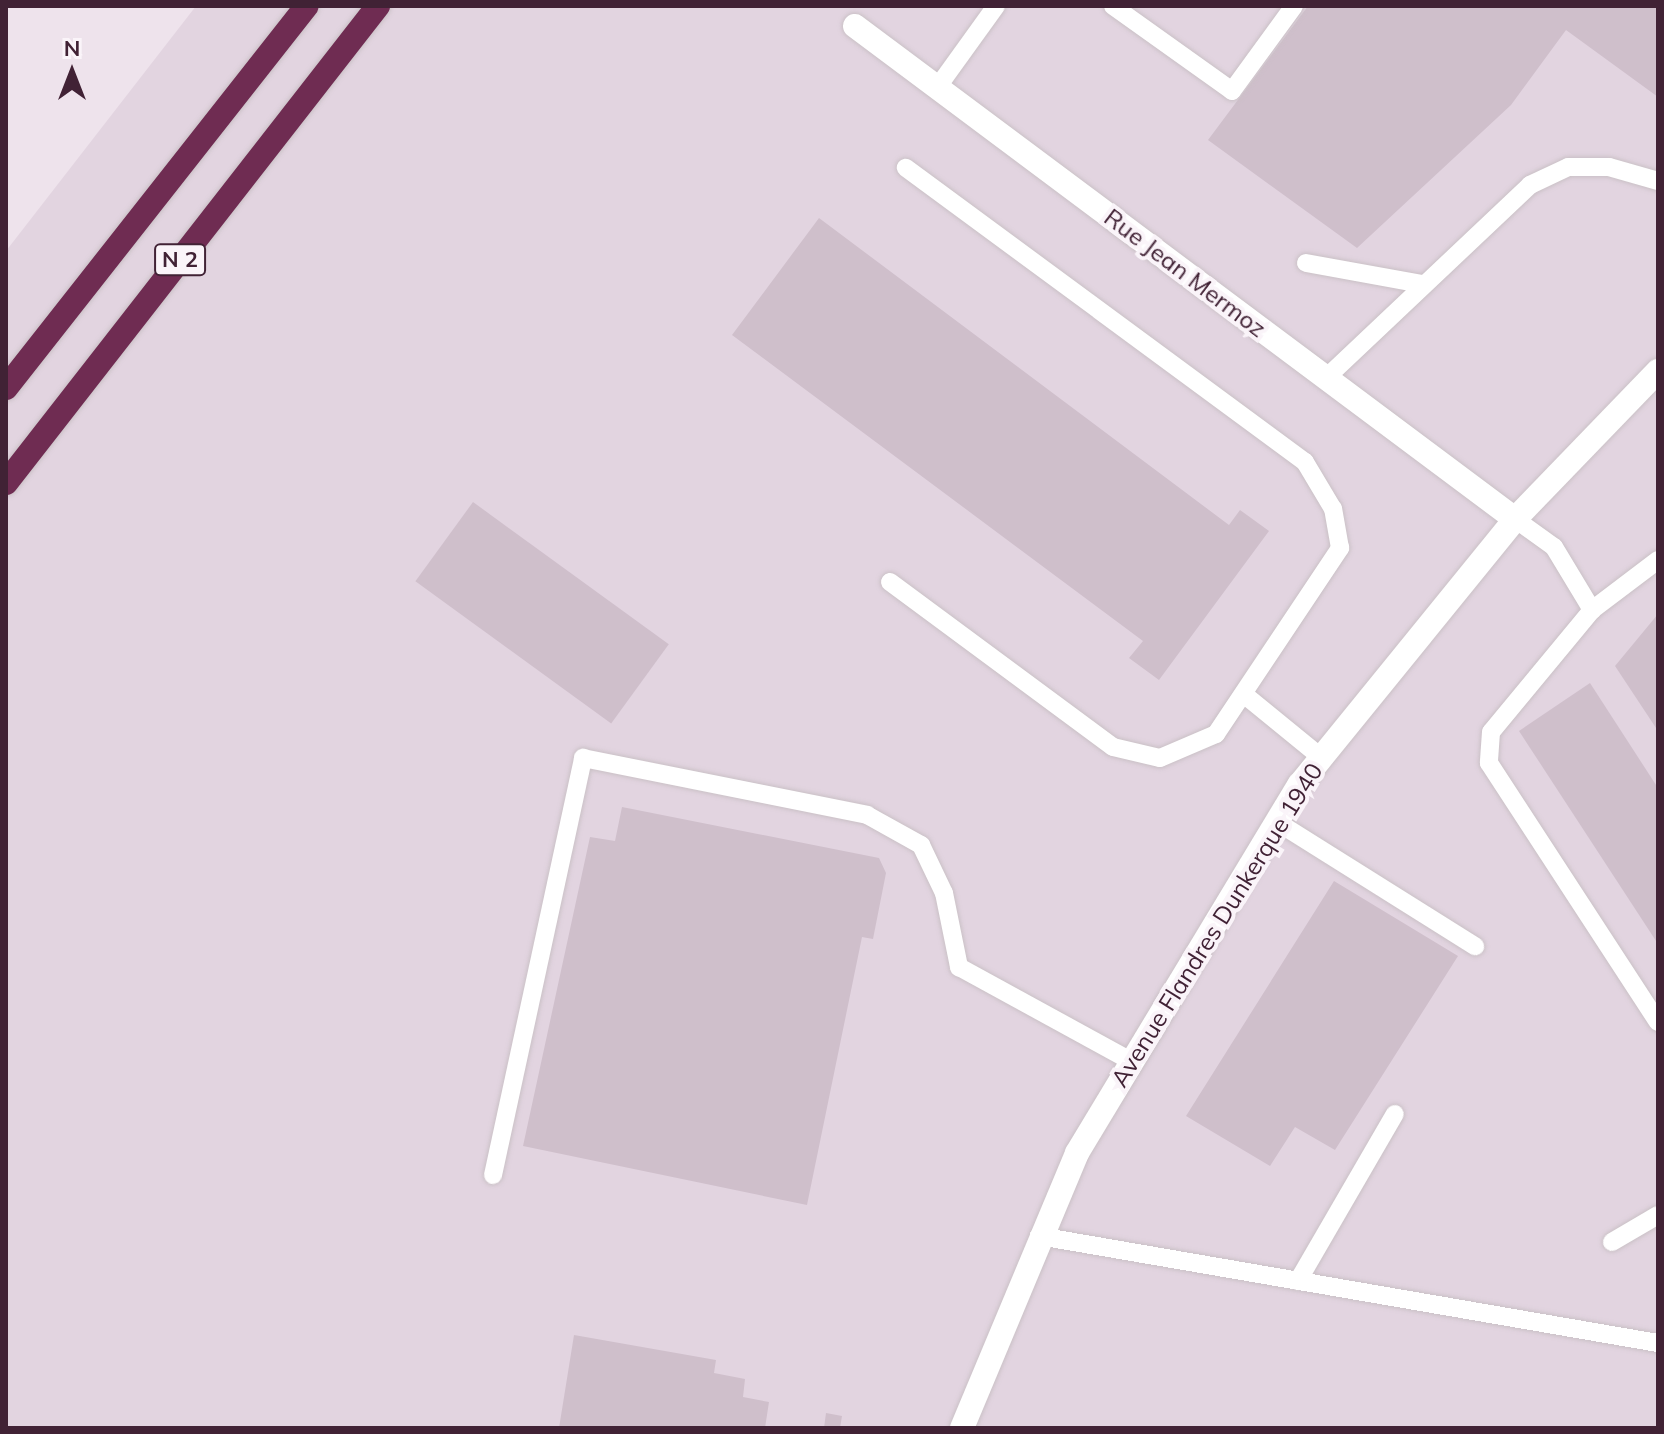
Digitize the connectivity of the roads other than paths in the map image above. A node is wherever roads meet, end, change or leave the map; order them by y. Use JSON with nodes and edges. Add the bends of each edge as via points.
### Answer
{"nodes":[{"id":1,"x":307,"y":6,"type":"edge"},
{"id":2,"x":378,"y":6,"type":"edge"},
{"id":3,"x":996,"y":6,"type":"edge"},
{"id":4,"x":1113,"y":6,"type":"edge"},
{"id":5,"x":1294,"y":6,"type":"edge"},
{"id":6,"x":855,"y":26,"type":"dead end"},
{"id":7,"x":937,"y":88,"type":"junction"},
{"id":8,"x":906,"y":168,"type":"dead end"},
{"id":9,"x":1658,"y":181,"type":"edge"},
{"id":10,"x":1306,"y":263,"type":"dead end"},
{"id":11,"x":1421,"y":284,"type":"junction"},
{"id":12,"x":1658,"y":371,"type":"edge"},
{"id":13,"x":1326,"y":378,"type":"junction"},
{"id":14,"x":6,"y":388,"type":"edge"},
{"id":15,"x":6,"y":483,"type":"edge"},
{"id":16,"x":1515,"y":519,"type":"junction"},
{"id":17,"x":1658,"y":560,"type":"edge"},
{"id":18,"x":890,"y":582,"type":"dead end"},
{"id":19,"x":1592,"y":610,"type":"junction"},
{"id":20,"x":1246,"y":696,"type":"junction"},
{"id":21,"x":1322,"y":758,"type":"junction"},
{"id":22,"x":1277,"y":822,"type":"junction"},
{"id":23,"x":1475,"y":946,"type":"dead end"},
{"id":24,"x":1658,"y":1022,"type":"edge"},
{"id":25,"x":1131,"y":1061,"type":"junction"},
{"id":26,"x":1395,"y":1114,"type":"dead end"},
{"id":27,"x":493,"y":1175,"type":"dead end"},
{"id":28,"x":1658,"y":1215,"type":"edge"},
{"id":29,"x":1039,"y":1236,"type":"junction"},
{"id":30,"x":1612,"y":1242,"type":"dead end"},
{"id":31,"x":1298,"y":1281,"type":"junction"},
{"id":32,"x":1658,"y":1343,"type":"edge"},
{"id":33,"x":962,"y":1428,"type":"edge"}],
"edges":[{"from":1,"to":14,"type":"highway","number":"N 2"},
{"from":2,"to":15,"type":"highway","number":"N 2"},
{"from":3,"to":7,"type":"lane"},
{"from":4,"to":5,"type":"lane","via":[[1232,91]]},
{"from":6,"to":7,"type":"street","name":"Rue Jean Mermoz"},
{"from":7,"to":13,"type":"street","name":"Rue Jean Mermoz"},
{"from":8,"to":20,"type":"lane","via":[[1305,462],[1333,509],[1340,548]]},
{"from":9,"to":11,"type":"lane","via":[[1609,167],[1568,167],[1530,185]]},
{"from":10,"to":11,"type":"lane"},
{"from":11,"to":13,"type":"lane"},
{"from":12,"to":16,"type":"street","name":"Avenue Flandres Dunkerque 1940"},
{"from":13,"to":16,"type":"street","name":"Rue Jean Mermoz"},
{"from":16,"to":19,"type":"lane","via":[[1554,547]]},
{"from":16,"to":21,"type":"street","name":"Avenue Flandres Dunkerque 1940"},
{"from":17,"to":19,"type":"lane"},
{"from":18,"to":20,"type":"lane","via":[[1113,747],[1160,758],[1216,734]]},
{"from":19,"to":24,"type":"lane","via":[[1491,732],[1489,763]]},
{"from":20,"to":21,"type":"lane"},
{"from":21,"to":22,"type":"street","name":"Avenue Flandres Dunkerque 1940"},
{"from":22,"to":23,"type":"lane"},
{"from":22,"to":25,"type":"street","name":"Avenue Flandres Dunkerque 1940"},
{"from":25,"to":27,"type":"lane","via":[[959,967],[944,893],[921,845],[867,815],[583,758]]},
{"from":25,"to":29,"type":"street","name":"Avenue Flandres Dunkerque 1940"},
{"from":26,"to":31,"type":"lane"},
{"from":28,"to":30,"type":"lane"},
{"from":29,"to":31,"type":"lane"},
{"from":29,"to":33,"type":"street","name":"Avenue Flandres Dunkerque 1940"},
{"from":31,"to":32,"type":"lane"}]}
